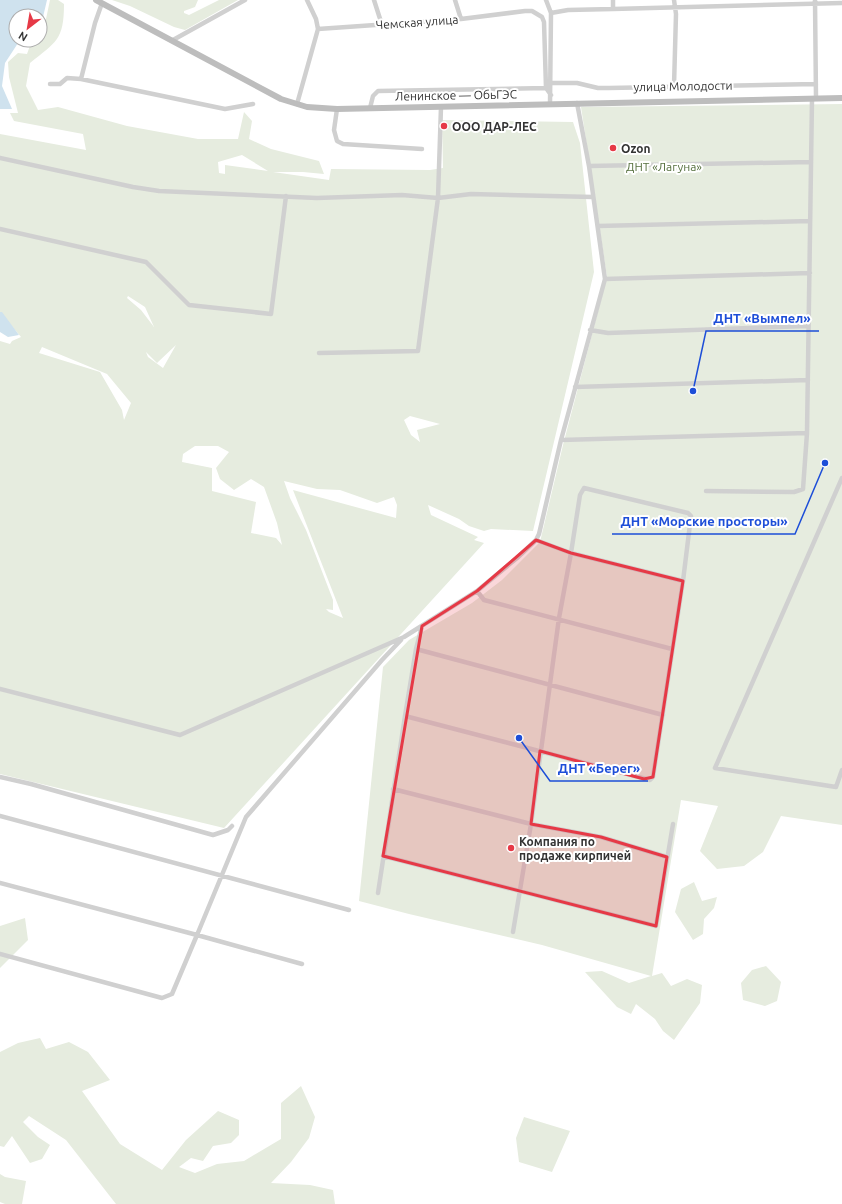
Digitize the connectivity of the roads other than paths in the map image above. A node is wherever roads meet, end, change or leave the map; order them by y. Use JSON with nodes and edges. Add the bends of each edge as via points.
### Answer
{"nodes":[{"id":1,"x":96,"y":0,"type":"edge"},
{"id":2,"x":245,"y":0,"type":"edge"},
{"id":3,"x":307,"y":0,"type":"edge"},
{"id":4,"x":374,"y":0,"type":"edge"},
{"id":5,"x":455,"y":0,"type":"edge"},
{"id":6,"x":546,"y":0,"type":"edge"},
{"id":7,"x":613,"y":0,"type":"edge"},
{"id":8,"x":674,"y":0,"type":"edge"},
{"id":9,"x":815,"y":2,"type":"edge"},
{"id":10,"x":102,"y":3,"type":"junction"},
{"id":11,"x":842,"y":4,"type":"edge"},
{"id":12,"x":674,"y":8,"type":"junction"},
{"id":13,"x":613,"y":9,"type":"junction"},
{"id":14,"x":551,"y":13,"type":"junction"},
{"id":15,"x":461,"y":19,"type":"junction"},
{"id":16,"x":382,"y":25,"type":"junction"},
{"id":17,"x":318,"y":28,"type":"junction"},
{"id":18,"x":173,"y":40,"type":"junction"},
{"id":19,"x":81,"y":79,"type":"junction"},
{"id":20,"x":551,"y":83,"type":"junction"},
{"id":21,"x":50,"y":84,"type":"dead end"},
{"id":22,"x":816,"y":84,"type":"junction"},
{"id":23,"x":674,"y":86,"type":"junction"},
{"id":24,"x":546,"y":88,"type":"junction"},
{"id":25,"x":551,"y":95,"type":"junction"},
{"id":26,"x":842,"y":98,"type":"edge"},
{"id":27,"x":814,"y":99,"type":"junction"},
{"id":28,"x":253,"y":104,"type":"dead end"},
{"id":29,"x":297,"y":104,"type":"junction"},
{"id":30,"x":550,"y":104,"type":"junction"},
{"id":31,"x":577,"y":104,"type":"junction"},
{"id":32,"x":441,"y":107,"type":"junction"},
{"id":33,"x":370,"y":108,"type":"junction"},
{"id":34,"x":337,"y":109,"type":"junction"},
{"id":35,"x":422,"y":149,"type":"dead end"},
{"id":36,"x":0,"y":158,"type":"edge"},
{"id":37,"x":811,"y":162,"type":"junction"},
{"id":38,"x":589,"y":166,"type":"junction"},
{"id":39,"x":286,"y":196,"type":"junction"},
{"id":40,"x":594,"y":197,"type":"junction"},
{"id":41,"x":438,"y":198,"type":"junction"},
{"id":42,"x":810,"y":221,"type":"junction"},
{"id":43,"x":598,"y":226,"type":"junction"},
{"id":44,"x":0,"y":229,"type":"edge"},
{"id":45,"x":810,"y":273,"type":"junction"},
{"id":46,"x":605,"y":279,"type":"junction"},
{"id":47,"x":808,"y":326,"type":"junction"},
{"id":48,"x":590,"y":330,"type":"junction"},
{"id":49,"x":319,"y":354,"type":"dead end"},
{"id":50,"x":808,"y":380,"type":"junction"},
{"id":51,"x":575,"y":387,"type":"junction"},
{"id":52,"x":807,"y":433,"type":"junction"},
{"id":53,"x":561,"y":440,"type":"junction"},
{"id":54,"x":842,"y":478,"type":"edge"},
{"id":55,"x":706,"y":491,"type":"dead end"},
{"id":56,"x":536,"y":540,"type":"junction"},
{"id":57,"x":571,"y":553,"type":"junction"},
{"id":58,"x":683,"y":581,"type":"junction"},
{"id":59,"x":476,"y":592,"type":"junction"},
{"id":60,"x":559,"y":618,"type":"junction"},
{"id":61,"x":422,"y":626,"type":"junction"},
{"id":62,"x":404,"y":638,"type":"junction"},
{"id":63,"x":416,"y":649,"type":"junction"},
{"id":64,"x":672,"y":649,"type":"junction"},
{"id":65,"x":551,"y":685,"type":"junction"},
{"id":66,"x":0,"y":689,"type":"edge"},
{"id":67,"x":663,"y":715,"type":"junction"},
{"id":68,"x":405,"y":716,"type":"junction"},
{"id":69,"x":540,"y":751,"type":"junction"},
{"id":70,"x":842,"y":770,"type":"edge"},
{"id":71,"x":0,"y":777,"type":"edge"},
{"id":72,"x":393,"y":789,"type":"junction"},
{"id":73,"x":0,"y":816,"type":"edge"},
{"id":74,"x":531,"y":824,"type":"junction"},
{"id":75,"x":673,"y":824,"type":"dead end"},
{"id":76,"x":232,"y":826,"type":"dead end"},
{"id":77,"x":383,"y":856,"type":"junction"},
{"id":78,"x":667,"y":857,"type":"junction"},
{"id":79,"x":221,"y":876,"type":"junction"},
{"id":80,"x":0,"y":883,"type":"edge"},
{"id":81,"x":518,"y":890,"type":"junction"},
{"id":82,"x":378,"y":893,"type":"dead end"},
{"id":83,"x":349,"y":910,"type":"dead end"},
{"id":84,"x":513,"y":932,"type":"dead end"},
{"id":85,"x":197,"y":935,"type":"junction"},
{"id":86,"x":0,"y":954,"type":"edge"},
{"id":87,"x":302,"y":964,"type":"dead end"}],
"edges":[{"from":1,"to":10,"type":"main road","name":"Ленинское — ОбьГЭС"},
{"from":2,"to":18,"type":"street"},
{"from":3,"to":17,"type":"street"},
{"from":4,"to":16,"type":"street"},
{"from":5,"to":15,"type":"street"},
{"from":6,"to":14,"type":"street"},
{"from":7,"to":13,"type":"street"},
{"from":8,"to":12,"type":"street"},
{"from":9,"to":11,"type":"street"},
{"from":9,"to":12,"type":"street"},
{"from":9,"to":22,"type":"street"},
{"from":10,"to":18,"type":"main road","name":"Ленинское — ОбьГЭС"},
{"from":10,"to":19,"type":"street"},
{"from":12,"to":13,"type":"street"},
{"from":12,"to":23,"type":"street"},
{"from":13,"to":14,"type":"street"},
{"from":14,"to":20,"type":"street"},
{"from":15,"to":16,"type":"street","name":"Чемская улица"},
{"from":15,"to":24,"type":"street","name":"Чемская улица","via":[[516,11],[532,11],[542,17]]},
{"from":16,"to":17,"type":"street","name":"Чемская улица"},
{"from":17,"to":29,"type":"street"},
{"from":18,"to":29,"type":"main road","name":"Ленинское — ОбьГЭС","via":[[266,92]]},
{"from":19,"to":21,"type":"street","via":[[67,78],[60,84]]},
{"from":19,"to":28,"type":"street","via":[[225,109]]},
{"from":20,"to":23,"type":"street","name":"улица Молодости","via":[[577,83],[598,88]]},
{"from":20,"to":25,"type":"street"},
{"from":22,"to":23,"type":"street","name":"улица Молодости"},
{"from":22,"to":27,"type":"street"},
{"from":24,"to":25,"type":"street"},
{"from":24,"to":33,"type":"street","via":[[378,92],[373,96]]},
{"from":25,"to":30,"type":"street"},
{"from":26,"to":27,"type":"main road","name":"Ленинское — ОбьГЭС"},
{"from":27,"to":31,"type":"main road","name":"Ленинское — ОбьГЭС"},
{"from":27,"to":37,"type":"street"},
{"from":29,"to":34,"type":"main road","name":"Ленинское — ОбьГЭС"},
{"from":30,"to":31,"type":"main road","name":"Ленинское — ОбьГЭС"},
{"from":30,"to":32,"type":"main road","name":"Ленинское — ОбьГЭС"},
{"from":31,"to":38,"type":"street"},
{"from":32,"to":33,"type":"main road","name":"Ленинское — ОбьГЭС"},
{"from":32,"to":41,"type":"street"},
{"from":33,"to":34,"type":"main road","name":"Ленинское — ОбьГЭС"},
{"from":34,"to":35,"type":"street","via":[[334,130],[336,141],[343,144]]},
{"from":36,"to":39,"type":"street","via":[[159,191]]},
{"from":37,"to":38,"type":"street"},
{"from":37,"to":42,"type":"street"},
{"from":38,"to":40,"type":"street"},
{"from":39,"to":41,"type":"street","via":[[317,198],[402,195]]},
{"from":39,"to":44,"type":"street","via":[[271,314],[189,305],[146,262]]},
{"from":40,"to":41,"type":"street","via":[[471,194]]},
{"from":40,"to":43,"type":"street"},
{"from":41,"to":49,"type":"street","via":[[418,351]]},
{"from":42,"to":43,"type":"street"},
{"from":42,"to":45,"type":"street"},
{"from":43,"to":46,"type":"street"},
{"from":45,"to":46,"type":"street"},
{"from":45,"to":47,"type":"street"},
{"from":46,"to":48,"type":"street"},
{"from":47,"to":48,"type":"street","via":[[608,332]]},
{"from":47,"to":50,"type":"street"},
{"from":48,"to":51,"type":"street"},
{"from":50,"to":51,"type":"street"},
{"from":50,"to":52,"type":"street"},
{"from":51,"to":53,"type":"street"},
{"from":52,"to":53,"type":"street"},
{"from":52,"to":55,"type":"street","via":[[803,489]]},
{"from":53,"to":56,"type":"street"},
{"from":54,"to":70,"type":"street","via":[[715,768],[836,787]]},
{"from":56,"to":57,"type":"street"},
{"from":56,"to":59,"type":"street"},
{"from":57,"to":58,"type":"street"},
{"from":57,"to":58,"type":"street","via":[[580,495],[584,488],[680,511],[691,516],[692,520]]},
{"from":57,"to":60,"type":"street"},
{"from":58,"to":64,"type":"street"},
{"from":59,"to":60,"type":"street","via":[[484,600]]},
{"from":59,"to":61,"type":"street"},
{"from":60,"to":64,"type":"street"},
{"from":60,"to":65,"type":"street"},
{"from":61,"to":62,"type":"street"},
{"from":61,"to":63,"type":"street"},
{"from":62,"to":66,"type":"street","via":[[180,735]]},
{"from":62,"to":79,"type":"street","via":[[377,665],[246,817]]},
{"from":63,"to":65,"type":"street"},
{"from":63,"to":68,"type":"street"},
{"from":64,"to":67,"type":"street"},
{"from":65,"to":67,"type":"street"},
{"from":65,"to":69,"type":"street"},
{"from":67,"to":69,"type":"street","via":[[653,777],[650,780]]},
{"from":68,"to":69,"type":"street"},
{"from":68,"to":72,"type":"street"},
{"from":69,"to":74,"type":"street"},
{"from":71,"to":76,"type":"street","via":[[213,835]]},
{"from":72,"to":74,"type":"street"},
{"from":72,"to":77,"type":"street"},
{"from":73,"to":79,"type":"street"},
{"from":74,"to":78,"type":"street","via":[[601,837]]},
{"from":74,"to":81,"type":"street"},
{"from":75,"to":78,"type":"street"},
{"from":77,"to":81,"type":"street"},
{"from":77,"to":82,"type":"street"},
{"from":78,"to":81,"type":"street","via":[[656,926]]},
{"from":79,"to":83,"type":"street"},
{"from":79,"to":85,"type":"street"},
{"from":80,"to":85,"type":"street"},
{"from":81,"to":84,"type":"street"},
{"from":85,"to":86,"type":"street","via":[[172,994],[162,998]]},
{"from":85,"to":87,"type":"street"}]}
